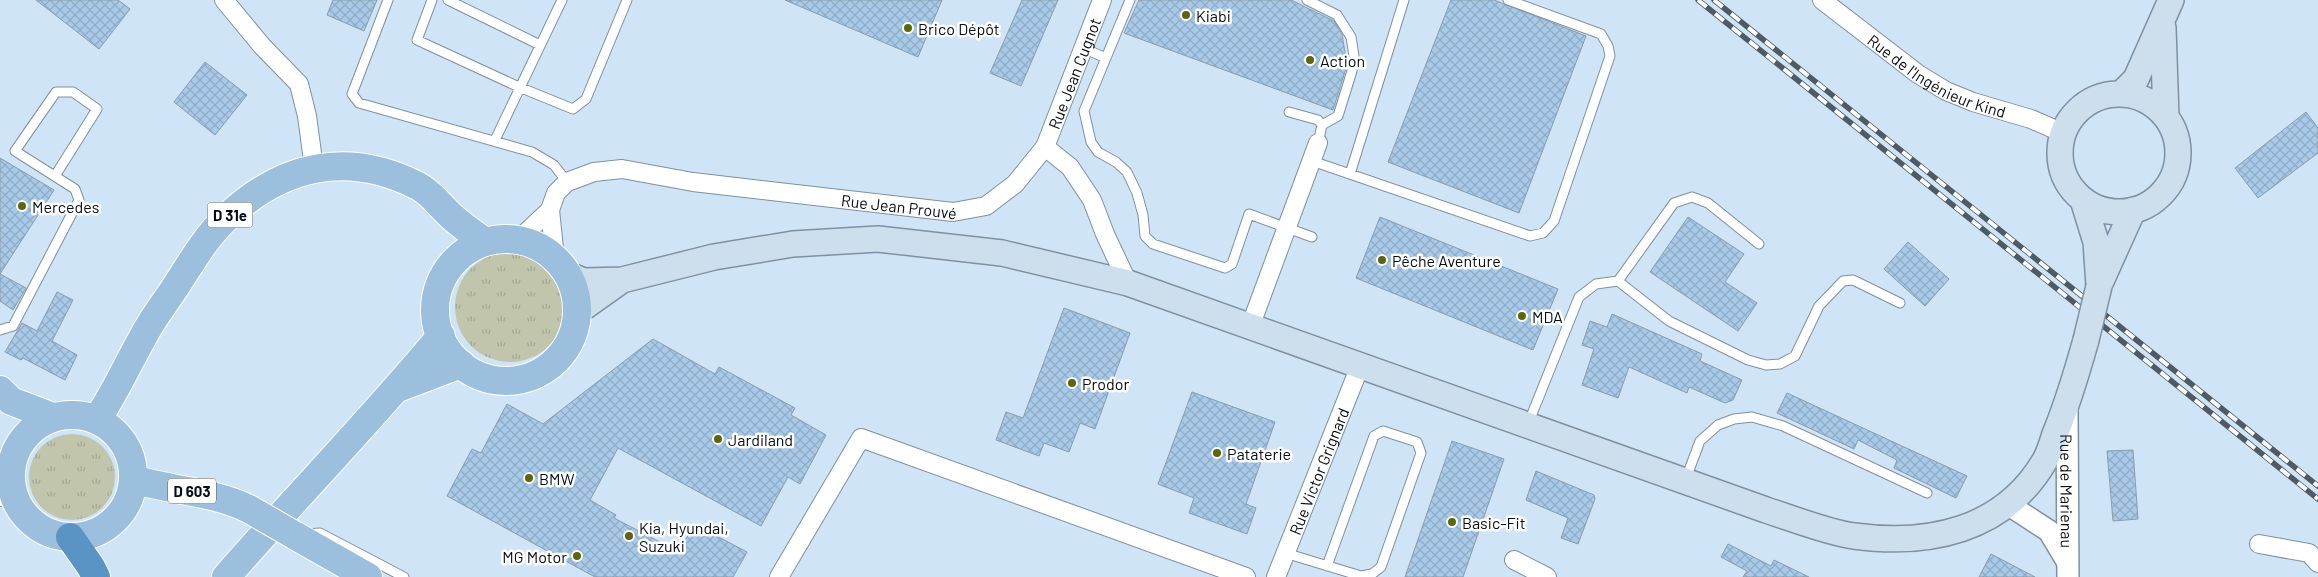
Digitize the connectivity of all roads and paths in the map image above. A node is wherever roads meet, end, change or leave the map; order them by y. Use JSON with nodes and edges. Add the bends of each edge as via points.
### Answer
{"nodes":[{"id":1,"x":224,"y":0,"type":"edge"},
{"id":2,"x":388,"y":0,"type":"edge"},
{"id":3,"x":432,"y":0,"type":"edge"},
{"id":4,"x":448,"y":0,"type":"edge"},
{"id":5,"x":562,"y":0,"type":"edge"},
{"id":6,"x":627,"y":0,"type":"edge"},
{"id":7,"x":1102,"y":0,"type":"edge"},
{"id":8,"x":1130,"y":0,"type":"edge"},
{"id":9,"x":1308,"y":0,"type":"edge"},
{"id":10,"x":1404,"y":0,"type":"edge"},
{"id":11,"x":1508,"y":0,"type":"edge"},
{"id":12,"x":1822,"y":0,"type":"edge"},
{"id":13,"x":2167,"y":11,"type":"edge"},
{"id":14,"x":540,"y":45,"type":"junction"},
{"id":15,"x":1084,"y":48,"type":"junction"},
{"id":16,"x":1106,"y":58,"type":"junction"},
{"id":17,"x":519,"y":87,"type":"junction"},
{"id":18,"x":2121,"y":94,"type":"junction"},
{"id":19,"x":1289,"y":112,"type":"dead end"},
{"id":20,"x":2166,"y":117,"type":"junction"},
{"id":21,"x":1322,"y":125,"type":"junction"},
{"id":22,"x":2063,"y":132,"type":"junction"},
{"id":23,"x":495,"y":140,"type":"junction"},
{"id":24,"x":1318,"y":143,"type":"joint"},
{"id":25,"x":1044,"y":147,"type":"junction"},
{"id":26,"x":1312,"y":161,"type":"junction"},
{"id":27,"x":314,"y":168,"type":"junction"},
{"id":28,"x":1350,"y":174,"type":"junction"},
{"id":29,"x":54,"y":176,"type":"junction"},
{"id":30,"x":567,"y":182,"type":"junction"},
{"id":31,"x":2083,"y":200,"type":"junction"},
{"id":32,"x":550,"y":210,"type":"junction"},
{"id":33,"x":2133,"y":210,"type":"junction"},
{"id":34,"x":447,"y":212,"type":"junction"},
{"id":35,"x":1287,"y":228,"type":"junction"},
{"id":36,"x":1312,"y":237,"type":"dead end"},
{"id":37,"x":518,"y":240,"type":"junction"},
{"id":38,"x":485,"y":242,"type":"junction"},
{"id":39,"x":1758,"y":244,"type":"dead end"},
{"id":40,"x":454,"y":261,"type":"junction"},
{"id":41,"x":562,"y":266,"type":"junction"},
{"id":42,"x":622,"y":280,"type":"junction"},
{"id":43,"x":1618,"y":281,"type":"junction"},
{"id":44,"x":1128,"y":283,"type":"junction"},
{"id":45,"x":2099,"y":286,"type":"junction"},
{"id":46,"x":1900,"y":303,"type":"dead end"},
{"id":47,"x":577,"y":312,"type":"junction"},
{"id":48,"x":1250,"y":327,"type":"junction"},
{"id":49,"x":0,"y":330,"type":"edge"},
{"id":50,"x":441,"y":336,"type":"junction"},
{"id":51,"x":461,"y":364,"type":"junction"},
{"id":52,"x":1360,"y":366,"type":"junction"},
{"id":53,"x":397,"y":389,"type":"junction"},
{"id":54,"x":5,"y":395,"type":"edge"},
{"id":55,"x":2066,"y":406,"type":"junction"},
{"id":56,"x":53,"y":417,"type":"junction"},
{"id":57,"x":97,"y":419,"type":"junction"},
{"id":58,"x":1528,"y":425,"type":"junction"},
{"id":59,"x":16,"y":450,"type":"junction"},
{"id":60,"x":133,"y":479,"type":"junction"},
{"id":61,"x":1685,"y":481,"type":"junction"},
{"id":62,"x":1927,"y":493,"type":"dead end"},
{"id":63,"x":7,"y":495,"type":"edge"},
{"id":64,"x":2009,"y":505,"type":"junction"},
{"id":65,"x":294,"y":535,"type":"junction"},
{"id":66,"x":70,"y":537,"type":"junction"},
{"id":67,"x":2259,"y":544,"type":"dead end"},
{"id":68,"x":1285,"y":553,"type":"junction"},
{"id":69,"x":1514,"y":560,"type":"dead end"},
{"id":70,"x":2318,"y":563,"type":"edge"},
{"id":71,"x":1327,"y":566,"type":"junction"},
{"id":72,"x":2068,"y":570,"type":"edge"},
{"id":73,"x":96,"y":577,"type":"edge"},
{"id":74,"x":226,"y":577,"type":"edge"},
{"id":75,"x":368,"y":577,"type":"edge"},
{"id":76,"x":404,"y":577,"type":"edge"},
{"id":77,"x":779,"y":577,"type":"edge"},
{"id":78,"x":1246,"y":577,"type":"edge"},
{"id":79,"x":1276,"y":577,"type":"edge"},
{"id":80,"x":1547,"y":577,"type":"edge"}],
"edges":[{"from":1,"to":27,"type":"street","via":[[262,46],[300,84]]},
{"from":2,"to":23,"type":"lane","via":[[352,94],[359,102]]},
{"from":3,"to":17,"type":"lane","via":[[417,40]]},
{"from":4,"to":14,"type":"lane"},
{"from":5,"to":14,"type":"lane"},
{"from":6,"to":17,"type":"lane","via":[[586,99],[573,108]]},
{"from":7,"to":15,"type":"street","name":"Rue Jean Cugnot"},
{"from":8,"to":16,"type":"lane"},
{"from":9,"to":21,"type":"lane","via":[[1337,15],[1351,37],[1354,56],[1338,116]]},
{"from":10,"to":28,"type":"lane"},
{"from":11,"to":28,"type":"lane","via":[[1601,34],[1608,46],[1610,56],[1554,221],[1543,233],[1530,236]]},
{"from":12,"to":22,"type":"street","name":"Rue de l'Ingénieur Kind","via":[[1918,74],[1946,91]]},
{"from":13,"to":18,"type":"main road","via":[[2136,79]]},
{"from":13,"to":20,"type":"main road"},
{"from":14,"to":17,"type":"lane"},
{"from":15,"to":16,"type":"lane"},
{"from":15,"to":25,"type":"street","name":"Rue Jean Cugnot"},
{"from":16,"to":35,"type":"lane","via":[[1084,111],[1091,142],[1098,152],[1127,172],[1143,215],[1144,236],[1153,244],[1225,268],[1232,264],[1249,214]]},
{"from":17,"to":23,"type":"lane"},
{"from":18,"to":20,"type":"main road","via":[[2138,97]]},
{"from":18,"to":22,"type":"main road","via":[[2103,96],[2086,104],[2072,116]]},
{"from":19,"to":21,"type":"lane","via":[[1318,120]]},
{"from":20,"to":33,"type":"main road","via":[[2175,134],[2178,154],[2174,173],[2165,190],[2151,203]]},
{"from":21,"to":24,"type":"lane"},
{"from":22,"to":31,"type":"main road","via":[[2062,170],[2070,187]]},
{"from":23,"to":30,"type":"lane","via":[[532,152],[554,165]]},
{"from":24,"to":26,"type":"street"},
{"from":25,"to":30,"type":"street","name":"Rue Jean Prouvé","via":[[1015,184],[986,206],[953,212],[693,182],[622,169],[594,172]]},
{"from":25,"to":44,"type":"street","via":[[1070,167],[1092,200]]},
{"from":26,"to":28,"type":"lane"},
{"from":26,"to":35,"type":"street"},
{"from":27,"to":34,"type":"main road","number":"D 31e","via":[[338,165],[377,170],[418,186]]},
{"from":27,"to":57,"type":"main road","number":"D 31e","via":[[288,176],[252,196],[224,220],[197,253],[143,335]]},
{"from":29,"to":29,"type":"lane","via":[[15,151],[56,92],[73,92],[97,108]]},
{"from":29,"to":49,"type":"lane","via":[[75,190],[79,200],[13,326]]},
{"from":30,"to":32,"type":"street","via":[[556,192]]},
{"from":31,"to":33,"type":"main road","via":[[2107,210]]},
{"from":31,"to":45,"type":"main road","via":[[2096,242]]},
{"from":32,"to":37,"type":"street"},
{"from":32,"to":41,"type":"street"},
{"from":33,"to":45,"type":"main road"},
{"from":34,"to":38,"type":"main road"},
{"from":34,"to":40,"type":"main road"},
{"from":35,"to":36,"type":"lane"},
{"from":35,"to":48,"type":"street"},
{"from":37,"to":38,"type":"main road"},
{"from":37,"to":41,"type":"main road","via":[[538,246]]},
{"from":38,"to":40,"type":"main road"},
{"from":39,"to":43,"type":"lane","via":[[1708,203],[1692,197],[1674,203]]},
{"from":40,"to":50,"type":"main road","via":[[436,297],[436,317]]},
{"from":41,"to":42,"type":"main road","via":[[584,281]]},
{"from":41,"to":47,"type":"main road","via":[[575,293]]},
{"from":42,"to":44,"type":"main road","via":[[724,255],[793,244],[878,239],[1002,253]]},
{"from":42,"to":47,"type":"main road"},
{"from":43,"to":46,"type":"lane","via":[[1669,321],[1748,360],[1766,365],[1780,364],[1795,356],[1819,306],[1843,281],[1853,280]]},
{"from":43,"to":58,"type":"lane","via":[[1596,284],[1578,297]]},
{"from":44,"to":48,"type":"main road"},
{"from":45,"to":55,"type":"main road","bridge":true},
{"from":47,"to":51,"type":"main road","via":[[573,334],[562,354],[546,369],[525,378],[503,381],[481,376]]},
{"from":48,"to":52,"type":"main road"},
{"from":50,"to":51,"type":"main road","via":[[449,352]]},
{"from":50,"to":53,"type":"main road"},
{"from":51,"to":53,"type":"main road"},
{"from":52,"to":58,"type":"main road"},
{"from":52,"to":68,"type":"street","name":"Rue Victor Grignard"},
{"from":53,"to":74,"type":"main road"},
{"from":54,"to":56,"type":"main road"},
{"from":54,"to":59,"type":"main road","via":[[16,428]]},
{"from":55,"to":64,"type":"main road","via":[[2044,462]]},
{"from":55,"to":72,"type":"street","name":"Rue de Marienau"},
{"from":56,"to":57,"type":"main road","via":[[68,414]]},
{"from":56,"to":59,"type":"main road","via":[[25,436]]},
{"from":57,"to":60,"type":"main road","via":[[120,438],[130,457]]},
{"from":58,"to":61,"type":"main road"},
{"from":59,"to":63,"type":"main road"},
{"from":60,"to":65,"type":"main road","number":"D 603","bridge":true,"via":[[232,500]]},
{"from":60,"to":66,"type":"main road","via":[[130,498],[106,527],[89,535]]},
{"from":61,"to":62,"type":"lane","via":[[1700,441],[1718,425],[1752,417],[1783,426]]},
{"from":61,"to":64,"type":"main road","via":[[1852,536],[1932,537],[1968,527]]},
{"from":63,"to":66,"type":"main road","via":[[34,524],[51,533]]},
{"from":64,"to":72,"type":"street","via":[[2049,531]]},
{"from":65,"to":75,"type":"main road","number":"D 603"},
{"from":65,"to":76,"type":"lane","via":[[320,534]]},
{"from":66,"to":73,"type":"highway"},
{"from":67,"to":70,"type":"street","via":[[2309,554]]},
{"from":68,"to":71,"type":"lane"},
{"from":68,"to":79,"type":"street","name":"Rue Victor Grignard"},
{"from":69,"to":80,"type":"street"},
{"from":71,"to":71,"type":"lane","via":[[1361,576],[1372,574],[1381,567],[1421,453],[1417,442],[1384,431],[1374,436]]},
{"from":77,"to":78,"type":"street","via":[[861,438]]}]}
